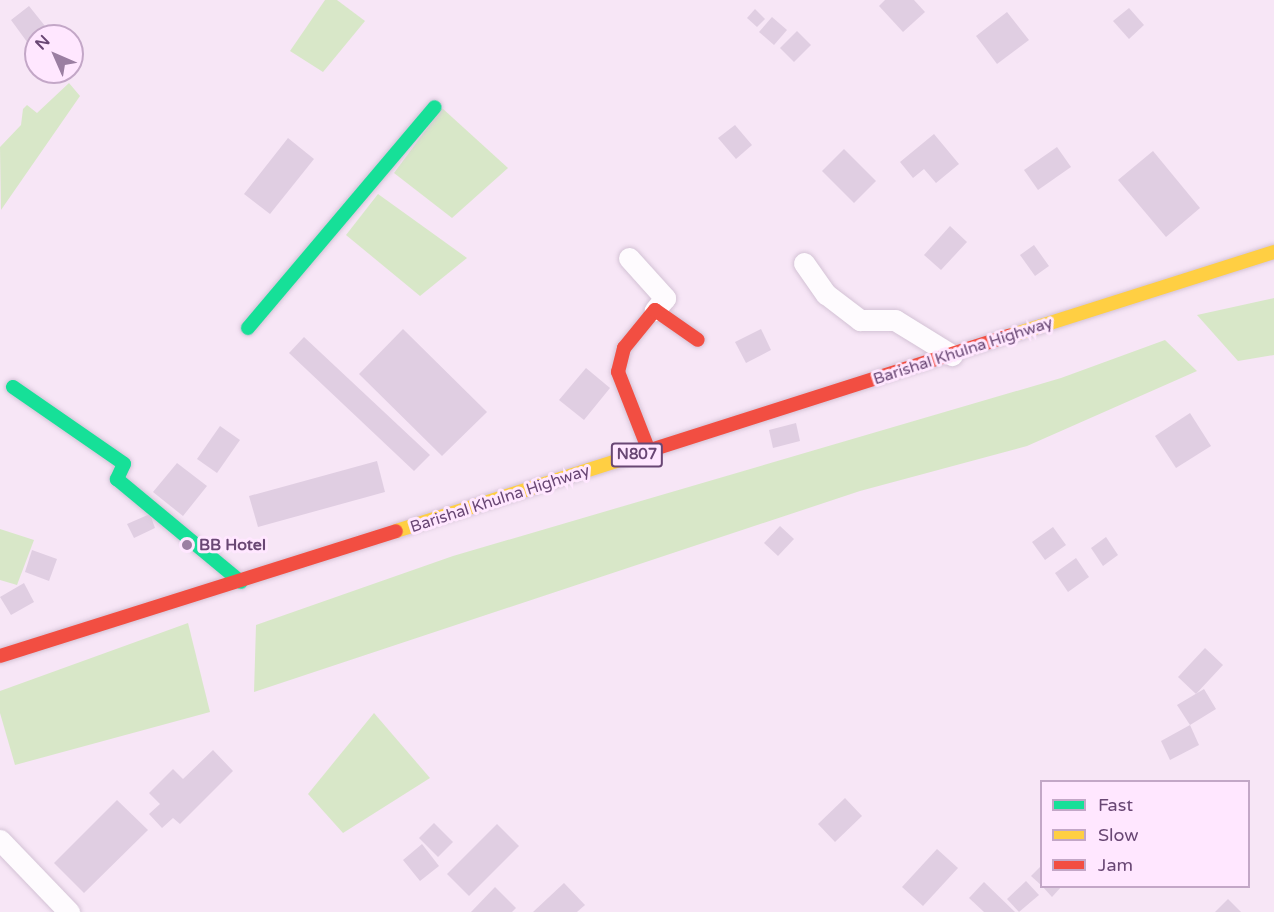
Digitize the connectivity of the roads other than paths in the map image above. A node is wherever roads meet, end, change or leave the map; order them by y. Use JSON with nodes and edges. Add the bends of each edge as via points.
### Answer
{"nodes":[{"id":1,"x":435,"y":107,"type":"dead end"},
{"id":2,"x":1274,"y":252,"type":"edge"},
{"id":3,"x":629,"y":258,"type":"dead end"},
{"id":4,"x":804,"y":263,"type":"dead end"},
{"id":5,"x":655,"y":310,"type":"junction"},
{"id":6,"x":248,"y":328,"type":"dead end"},
{"id":7,"x":698,"y":340,"type":"dead end"},
{"id":8,"x":952,"y":355,"type":"junction"},
{"id":9,"x":13,"y":387,"type":"dead end"},
{"id":10,"x":649,"y":452,"type":"junction"},
{"id":11,"x":241,"y":582,"type":"junction"},
{"id":12,"x":0,"y":656,"type":"edge"},
{"id":13,"x":0,"y":840,"type":"edge"},
{"id":14,"x":69,"y":912,"type":"edge"}],
"edges":[{"from":1,"to":6,"type":"main road"},
{"from":2,"to":8,"type":"main road","name":"Barishal Khulna Highway","number":"N807"},
{"from":3,"to":5,"type":"street","via":[[665,298]]},
{"from":4,"to":8,"type":"street","via":[[826,294],[860,320],[895,320]]},
{"from":5,"to":7,"type":"main road"},
{"from":5,"to":10,"type":"main road","via":[[624,348],[618,372]]},
{"from":8,"to":10,"type":"main road","name":"Barishal Khulna Highway","number":"N807"},
{"from":9,"to":11,"type":"main road","via":[[124,464],[117,478]]},
{"from":10,"to":11,"type":"main road","name":"Barishal Khulna Highway","number":"N807"},
{"from":11,"to":12,"type":"main road","name":"Barishal Khulna Highway","number":"N807"},
{"from":13,"to":14,"type":"street"}]}
